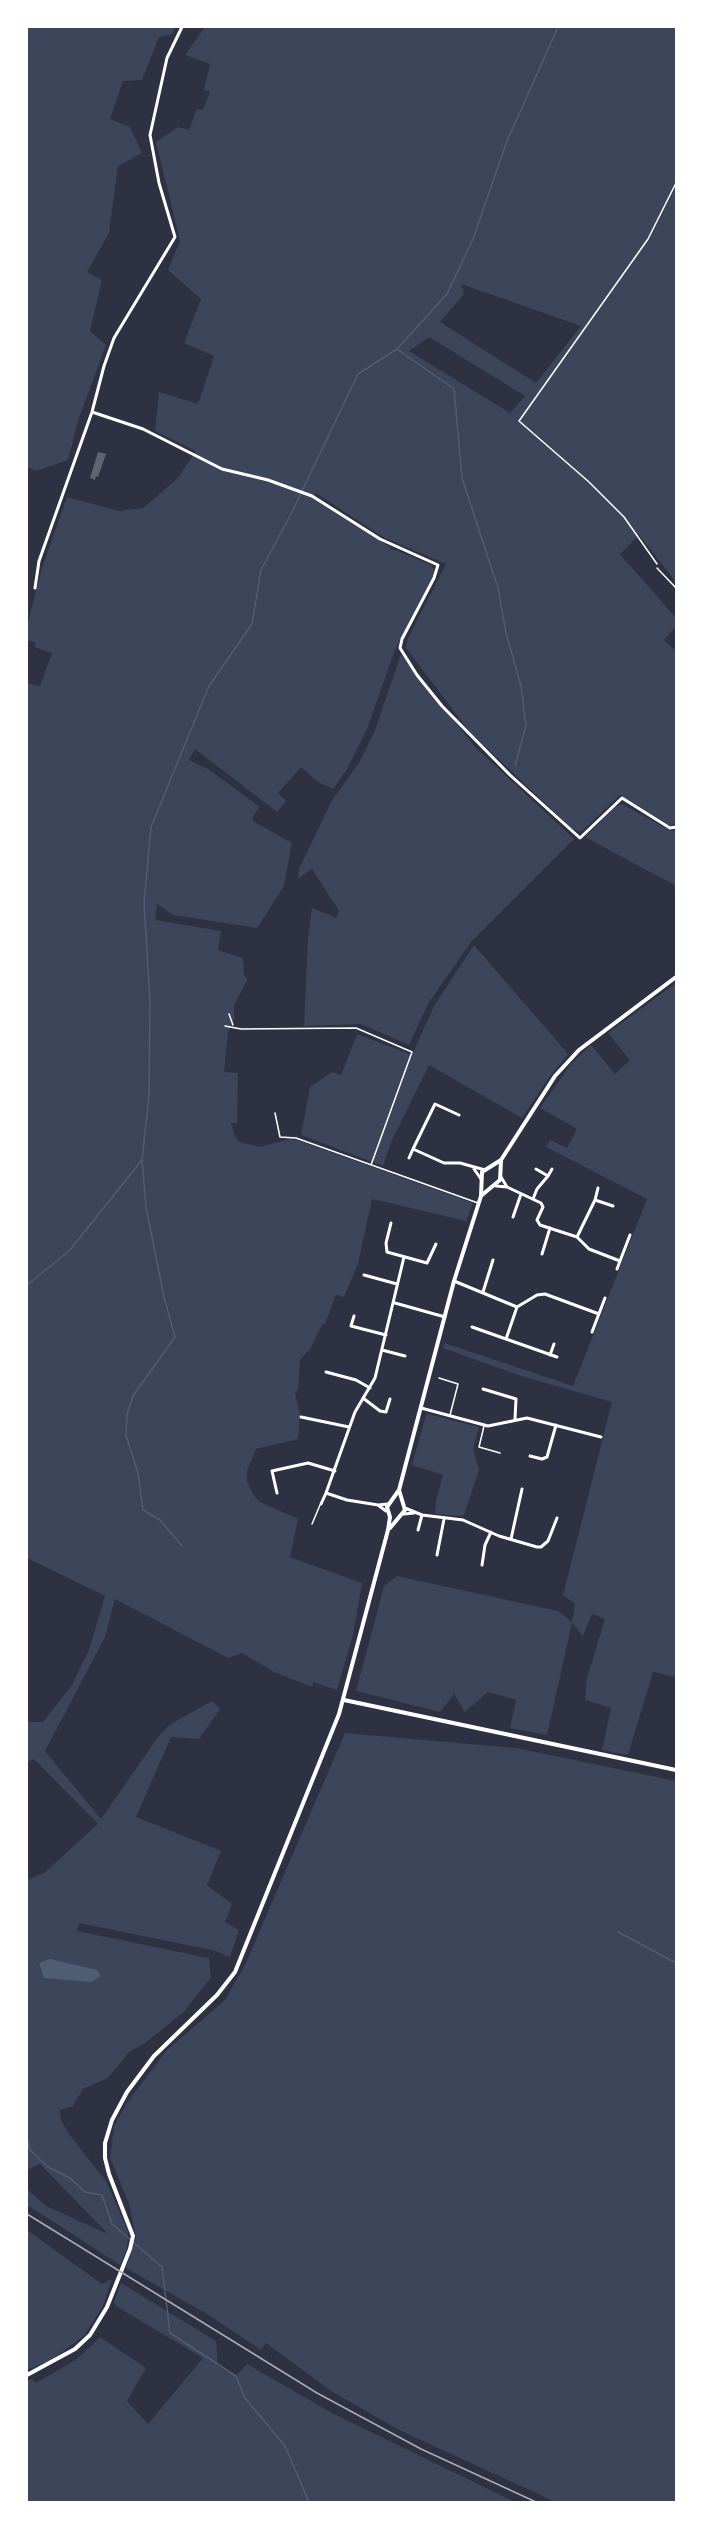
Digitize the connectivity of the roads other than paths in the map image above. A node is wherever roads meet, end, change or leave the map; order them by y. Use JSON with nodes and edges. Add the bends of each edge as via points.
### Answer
{"nodes":[{"id":1,"x":182,"y":27,"type":"edge"},
{"id":2,"x":92,"y":412,"type":"junction"},
{"id":3,"x":657,"y":568,"type":"road end"},
{"id":4,"x":35,"y":588,"type":"dead end"},
{"id":5,"x":676,"y":588,"type":"edge"},
{"id":6,"x":676,"y":826,"type":"edge"},
{"id":7,"x":676,"y":977,"type":"edge"},
{"id":8,"x":229,"y":1014,"type":"dead end"},
{"id":9,"x":225,"y":1026,"type":"dead end"},
{"id":10,"x":233,"y":1026,"type":"junction"},
{"id":11,"x":437,"y":1099,"type":"dead end"},
{"id":12,"x":435,"y":1104,"type":"junction"},
{"id":13,"x":275,"y":1113,"type":"dead end"},
{"id":14,"x":459,"y":1115,"type":"dead end"},
{"id":15,"x":413,"y":1149,"type":"junction"},
{"id":16,"x":409,"y":1158,"type":"dead end"},
{"id":17,"x":501,"y":1161,"type":"junction"},
{"id":18,"x":371,"y":1165,"type":"junction"},
{"id":19,"x":472,"y":1167,"type":"junction"},
{"id":20,"x":491,"y":1167,"type":"junction"},
{"id":21,"x":536,"y":1168,"type":"dead end"},
{"id":22,"x":552,"y":1169,"type":"dead end"},
{"id":23,"x":485,"y":1170,"type":"junction"},
{"id":24,"x":500,"y":1175,"type":"junction"},
{"id":25,"x":548,"y":1176,"type":"junction"},
{"id":26,"x":482,"y":1180,"type":"junction"},
{"id":27,"x":496,"y":1186,"type":"junction"},
{"id":28,"x":490,"y":1187,"type":"junction"},
{"id":29,"x":507,"y":1187,"type":"junction"},
{"id":30,"x":598,"y":1188,"type":"dead end"},
{"id":31,"x":521,"y":1194,"type":"junction"},
{"id":32,"x":481,"y":1196,"type":"junction"},
{"id":33,"x":532,"y":1199,"type":"junction"},
{"id":34,"x":595,"y":1200,"type":"junction"},
{"id":35,"x":478,"y":1203,"type":"junction"},
{"id":36,"x":613,"y":1206,"type":"dead end"},
{"id":37,"x":513,"y":1217,"type":"dead end"},
{"id":38,"x":391,"y":1223,"type":"dead end"},
{"id":39,"x":550,"y":1228,"type":"junction"},
{"id":40,"x":630,"y":1235,"type":"dead end"},
{"id":41,"x":577,"y":1237,"type":"junction"},
{"id":42,"x":435,"y":1244,"type":"dead end"},
{"id":43,"x":542,"y":1254,"type":"dead end"},
{"id":44,"x":404,"y":1257,"type":"junction"},
{"id":45,"x":493,"y":1260,"type":"dead end"},
{"id":46,"x":620,"y":1261,"type":"junction"},
{"id":47,"x":427,"y":1263,"type":"junction"},
{"id":48,"x":617,"y":1269,"type":"dead end"},
{"id":49,"x":428,"y":1270,"type":"dead end"},
{"id":50,"x":364,"y":1275,"type":"dead end"},
{"id":51,"x":454,"y":1281,"type":"junction"},
{"id":52,"x":397,"y":1284,"type":"junction"},
{"id":53,"x":483,"y":1292,"type":"junction"},
{"id":54,"x":605,"y":1298,"type":"dead end"},
{"id":55,"x":395,"y":1303,"type":"junction"},
{"id":56,"x":517,"y":1307,"type":"junction"},
{"id":57,"x":599,"y":1314,"type":"junction"},
{"id":58,"x":354,"y":1316,"type":"dead end"},
{"id":59,"x":445,"y":1317,"type":"junction"},
{"id":60,"x":472,"y":1327,"type":"dead end"},
{"id":61,"x":592,"y":1332,"type":"dead end"},
{"id":62,"x":386,"y":1335,"type":"junction"},
{"id":63,"x":506,"y":1339,"type":"junction"},
{"id":64,"x":554,"y":1344,"type":"dead end"},
{"id":65,"x":382,"y":1350,"type":"junction"},
{"id":66,"x":550,"y":1355,"type":"junction"},
{"id":67,"x":405,"y":1356,"type":"dead end"},
{"id":68,"x":558,"y":1357,"type":"dead end"},
{"id":69,"x":326,"y":1372,"type":"dead end"},
{"id":70,"x":439,"y":1378,"type":"dead end"},
{"id":71,"x":370,"y":1388,"type":"junction"},
{"id":72,"x":483,"y":1389,"type":"dead end"},
{"id":73,"x":363,"y":1398,"type":"junction"},
{"id":74,"x":390,"y":1399,"type":"dead end"},
{"id":75,"x":421,"y":1408,"type":"junction"},
{"id":76,"x":450,"y":1416,"type":"junction"},
{"id":77,"x":301,"y":1417,"type":"dead end"},
{"id":78,"x":515,"y":1419,"type":"junction"},
{"id":79,"x":484,"y":1425,"type":"junction"},
{"id":80,"x":556,"y":1425,"type":"junction"},
{"id":81,"x":350,"y":1427,"type":"junction"},
{"id":82,"x":601,"y":1437,"type":"dead end"},
{"id":83,"x":500,"y":1453,"type":"dead end"},
{"id":84,"x":530,"y":1455,"type":"dead end"},
{"id":85,"x":334,"y":1472,"type":"junction"},
{"id":86,"x":522,"y":1489,"type":"dead end"},
{"id":87,"x":399,"y":1490,"type":"junction"},
{"id":88,"x":277,"y":1493,"type":"dead end"},
{"id":89,"x":326,"y":1493,"type":"junction"},
{"id":90,"x":394,"y":1500,"type":"junction"},
{"id":91,"x":401,"y":1502,"type":"junction"},
{"id":92,"x":321,"y":1504,"type":"joint"},
{"id":93,"x":388,"y":1504,"type":"junction"},
{"id":94,"x":378,"y":1505,"type":"junction"},
{"id":95,"x":405,"y":1508,"type":"junction"},
{"id":96,"x":386,"y":1511,"type":"junction"},
{"id":97,"x":414,"y":1513,"type":"junction"},
{"id":98,"x":404,"y":1514,"type":"junction"},
{"id":99,"x":422,"y":1515,"type":"junction"},
{"id":100,"x":390,"y":1517,"type":"junction"},
{"id":101,"x":444,"y":1518,"type":"junction"},
{"id":102,"x":557,"y":1518,"type":"dead end"},
{"id":103,"x":396,"y":1519,"type":"junction"},
{"id":104,"x":312,"y":1524,"type":"dead end"},
{"id":105,"x":388,"y":1530,"type":"junction"},
{"id":106,"x":418,"y":1530,"type":"dead end"},
{"id":107,"x":490,"y":1532,"type":"junction"},
{"id":108,"x":511,"y":1539,"type":"junction"},
{"id":109,"x":437,"y":1555,"type":"dead end"},
{"id":110,"x":482,"y":1565,"type":"dead end"},
{"id":111,"x":344,"y":1700,"type":"junction"},
{"id":112,"x":676,"y":1770,"type":"edge"},
{"id":113,"x":27,"y":2375,"type":"edge"}],
"edges":[{"from":1,"to":2,"type":"street","via":[[167,58],[150,135],[174,237],[114,338]]},
{"from":2,"to":4,"type":"street","via":[[39,561]]},
{"from":2,"to":6,"type":"street","via":[[143,429],[222,469],[302,492],[380,539],[438,565],[400,648],[442,706],[580,838],[622,798],[670,828]]},
{"from":3,"to":5,"type":"lane"},
{"from":7,"to":17,"type":"street","via":[[603,1030],[565,1064]]},
{"from":8,"to":10,"type":"lane"},
{"from":9,"to":10,"type":"lane"},
{"from":10,"to":18,"type":"lane","via":[[356,1028],[412,1052]]},
{"from":11,"to":12,"type":"street"},
{"from":12,"to":14,"type":"street"},
{"from":12,"to":15,"type":"street"},
{"from":13,"to":18,"type":"lane","via":[[280,1137],[296,1138]]},
{"from":15,"to":16,"type":"street"},
{"from":15,"to":19,"type":"street","via":[[444,1163]]},
{"from":17,"to":20,"type":"street"},
{"from":17,"to":24,"type":"street"},
{"from":18,"to":35,"type":"lane"},
{"from":19,"to":23,"type":"street"},
{"from":19,"to":26,"type":"street"},
{"from":20,"to":23,"type":"street"},
{"from":20,"to":24,"type":"street"},
{"from":21,"to":25,"type":"street"},
{"from":22,"to":25,"type":"street"},
{"from":23,"to":26,"type":"street"},
{"from":24,"to":27,"type":"street"},
{"from":24,"to":29,"type":"street"},
{"from":25,"to":33,"type":"street"},
{"from":26,"to":28,"type":"street"},
{"from":26,"to":32,"type":"street"},
{"from":27,"to":28,"type":"street"},
{"from":27,"to":29,"type":"street"},
{"from":28,"to":32,"type":"street"},
{"from":29,"to":31,"type":"street"},
{"from":30,"to":34,"type":"street"},
{"from":31,"to":33,"type":"street"},
{"from":31,"to":37,"type":"street"},
{"from":32,"to":35,"type":"street"},
{"from":33,"to":39,"type":"street","via":[[543,1205],[538,1223]]},
{"from":34,"to":36,"type":"street"},
{"from":34,"to":41,"type":"street"},
{"from":35,"to":51,"type":"street"},
{"from":38,"to":44,"type":"street","via":[[385,1250]]},
{"from":39,"to":41,"type":"street"},
{"from":39,"to":43,"type":"street"},
{"from":40,"to":46,"type":"street"},
{"from":41,"to":46,"type":"street","via":[[588,1249]]},
{"from":42,"to":47,"type":"street"},
{"from":44,"to":47,"type":"street"},
{"from":44,"to":52,"type":"street"},
{"from":45,"to":53,"type":"street"},
{"from":46,"to":48,"type":"street"},
{"from":47,"to":49,"type":"street"},
{"from":50,"to":52,"type":"street"},
{"from":51,"to":53,"type":"street"},
{"from":51,"to":59,"type":"street"},
{"from":52,"to":55,"type":"street"},
{"from":53,"to":56,"type":"street"},
{"from":54,"to":57,"type":"street"},
{"from":55,"to":59,"type":"street"},
{"from":55,"to":62,"type":"street"},
{"from":56,"to":57,"type":"street","via":[[545,1293]]},
{"from":56,"to":63,"type":"street"},
{"from":57,"to":61,"type":"street"},
{"from":58,"to":62,"type":"street","via":[[351,1326]]},
{"from":59,"to":75,"type":"street"},
{"from":60,"to":63,"type":"street"},
{"from":62,"to":65,"type":"street"},
{"from":63,"to":66,"type":"street"},
{"from":64,"to":66,"type":"street"},
{"from":65,"to":67,"type":"street"},
{"from":65,"to":71,"type":"street"},
{"from":66,"to":68,"type":"street"},
{"from":69,"to":71,"type":"street"},
{"from":70,"to":76,"type":"lane","via":[[458,1384]]},
{"from":71,"to":73,"type":"street"},
{"from":72,"to":78,"type":"street","via":[[516,1399]]},
{"from":73,"to":74,"type":"street","via":[[386,1412]]},
{"from":73,"to":81,"type":"street"},
{"from":75,"to":76,"type":"street"},
{"from":75,"to":87,"type":"street"},
{"from":76,"to":79,"type":"street"},
{"from":77,"to":81,"type":"street"},
{"from":78,"to":79,"type":"street"},
{"from":78,"to":80,"type":"street"},
{"from":79,"to":83,"type":"lane","via":[[479,1447]]},
{"from":80,"to":82,"type":"street"},
{"from":80,"to":84,"type":"street","via":[[547,1457]]},
{"from":81,"to":85,"type":"street"},
{"from":85,"to":88,"type":"street","via":[[308,1463],[272,1471]]},
{"from":85,"to":89,"type":"street"},
{"from":86,"to":108,"type":"street"},
{"from":87,"to":90,"type":"street"},
{"from":87,"to":91,"type":"street"},
{"from":89,"to":92,"type":"street"},
{"from":89,"to":94,"type":"street"},
{"from":90,"to":91,"type":"street"},
{"from":90,"to":93,"type":"street"},
{"from":91,"to":95,"type":"street"},
{"from":92,"to":104,"type":"lane"},
{"from":93,"to":94,"type":"street"},
{"from":93,"to":96,"type":"street"},
{"from":94,"to":96,"type":"street"},
{"from":95,"to":97,"type":"street"},
{"from":95,"to":98,"type":"street"},
{"from":96,"to":100,"type":"street"},
{"from":97,"to":98,"type":"street"},
{"from":97,"to":99,"type":"street"},
{"from":98,"to":103,"type":"street"},
{"from":99,"to":101,"type":"street"},
{"from":99,"to":106,"type":"street"},
{"from":100,"to":103,"type":"street"},
{"from":100,"to":105,"type":"street"},
{"from":101,"to":107,"type":"street","via":[[463,1520]]},
{"from":101,"to":109,"type":"street"},
{"from":102,"to":108,"type":"street","via":[[542,1547]]},
{"from":103,"to":105,"type":"street"},
{"from":105,"to":111,"type":"street"},
{"from":107,"to":108,"type":"street"},
{"from":107,"to":110,"type":"street"},
{"from":111,"to":112,"type":"street"},
{"from":111,"to":113,"type":"street","via":[[235,1972],[217,1995],[154,2056],[112,2120],[105,2158],[133,2236],[107,2307],[90,2335],[75,2349]]}]}
